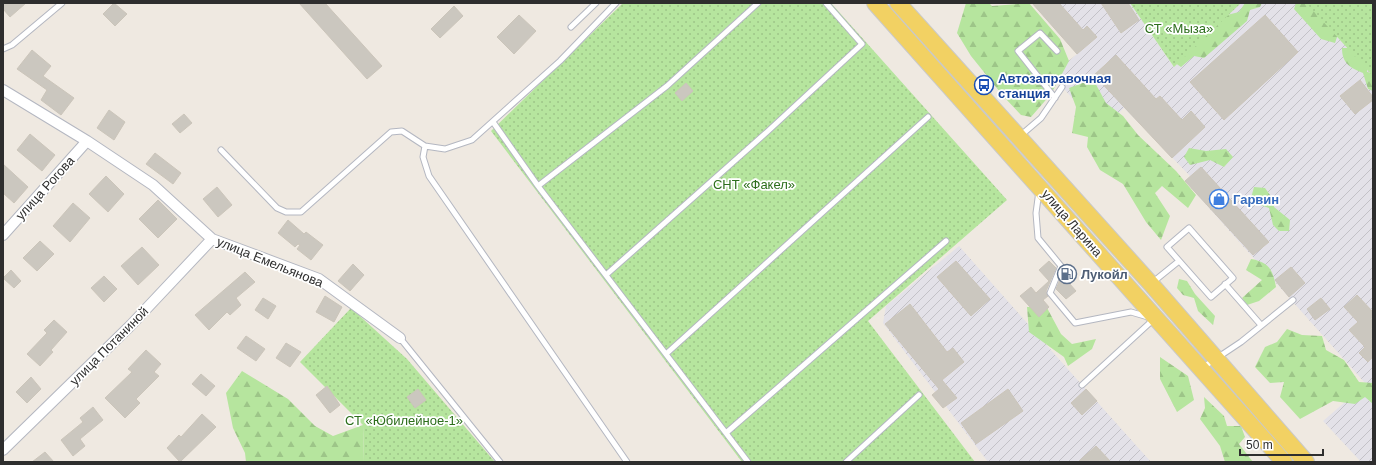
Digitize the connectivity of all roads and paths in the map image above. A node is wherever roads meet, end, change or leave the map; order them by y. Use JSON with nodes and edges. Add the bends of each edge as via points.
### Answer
{"nodes":[{"id":1,"x":62,"y":3,"type":"edge"},
{"id":2,"x":596,"y":3,"type":"edge"},
{"id":3,"x":616,"y":3,"type":"edge"},
{"id":4,"x":758,"y":3,"type":"edge"},
{"id":5,"x":826,"y":3,"type":"edge"},
{"id":6,"x":876,"y":3,"type":"edge"},
{"id":7,"x":902,"y":4,"type":"edge"},
{"id":8,"x":571,"y":27,"type":"dead end"},
{"id":9,"x":3,"y":49,"type":"edge"},
{"id":10,"x":1057,"y":51,"type":"dead end"},
{"id":11,"x":1062,"y":87,"type":"dead end"},
{"id":12,"x":3,"y":90,"type":"edge"},
{"id":13,"x":1055,"y":98,"type":"junction"},
{"id":14,"x":928,"y":117,"type":"dead end"},
{"id":15,"x":493,"y":122,"type":"junction"},
{"id":16,"x":1019,"y":137,"type":"junction"},
{"id":17,"x":87,"y":141,"type":"junction"},
{"id":18,"x":425,"y":146,"type":"junction"},
{"id":19,"x":221,"y":150,"type":"dead end"},
{"id":20,"x":538,"y":186,"type":"junction"},
{"id":21,"x":1040,"y":186,"type":"junction"},
{"id":22,"x":3,"y":235,"type":"edge"},
{"id":23,"x":212,"y":239,"type":"junction"},
{"id":24,"x":946,"y":240,"type":"dead end"},
{"id":25,"x":1179,"y":261,"type":"junction"},
{"id":26,"x":606,"y":275,"type":"junction"},
{"id":27,"x":1151,"y":284,"type":"junction"},
{"id":28,"x":1225,"y":284,"type":"junction"},
{"id":29,"x":1293,"y":300,"type":"dead end"},
{"id":30,"x":1155,"y":318,"type":"junction"},
{"id":31,"x":1261,"y":325,"type":"junction"},
{"id":32,"x":400,"y":338,"type":"joint"},
{"id":33,"x":666,"y":354,"type":"junction"},
{"id":34,"x":1215,"y":358,"type":"junction"},
{"id":35,"x":1201,"y":369,"type":"junction"},
{"id":36,"x":1082,"y":385,"type":"dead end"},
{"id":37,"x":919,"y":396,"type":"dead end"},
{"id":38,"x":726,"y":433,"type":"junction"},
{"id":39,"x":3,"y":450,"type":"edge"},
{"id":40,"x":500,"y":462,"type":"edge"},
{"id":41,"x":627,"y":462,"type":"edge"},
{"id":42,"x":748,"y":462,"type":"edge"},
{"id":43,"x":846,"y":462,"type":"edge"},
{"id":44,"x":1284,"y":462,"type":"edge"},
{"id":45,"x":1306,"y":462,"type":"edge"}],
"edges":[{"from":1,"to":9,"type":"lane","via":[[12,45]]},
{"from":2,"to":8,"type":"lane"},
{"from":3,"to":15,"type":"lane","via":[[560,61]]},
{"from":4,"to":20,"type":"lane","via":[[667,86]]},
{"from":5,"to":26,"type":"lane","via":[[862,44]]},
{"from":6,"to":21,"type":"main road","name":"улица Ларина"},
{"from":7,"to":16,"type":"main road","name":"улица Ларина"},
{"from":10,"to":13,"type":"lane","via":[[1040,33],[1018,51]]},
{"from":11,"to":13,"type":"lane"},
{"from":12,"to":17,"type":"street","name":"улица Емельянова"},
{"from":13,"to":16,"type":"lane","via":[[1041,118]]},
{"from":14,"to":33,"type":"lane"},
{"from":15,"to":18,"type":"lane","via":[[472,140],[446,149]]},
{"from":15,"to":20,"type":"lane"},
{"from":16,"to":27,"type":"main road","name":"улица Ларина"},
{"from":17,"to":22,"type":"street","name":"улица Рогова"},
{"from":17,"to":23,"type":"street","name":"улица Емельянова","via":[[153,185]]},
{"from":18,"to":19,"type":"lane","via":[[402,132],[391,132],[301,212],[286,212],[277,208]]},
{"from":18,"to":41,"type":"lane","via":[[423,157],[429,176]]},
{"from":20,"to":26,"type":"lane"},
{"from":21,"to":30,"type":"main road","name":"улица Ларина"},
{"from":21,"to":30,"type":"lane","via":[[1036,213],[1038,238],[1061,266],[1050,293],[1075,322],[1131,312]]},
{"from":23,"to":32,"type":"street","name":"улица Емельянова","via":[[319,279]]},
{"from":23,"to":39,"type":"street","name":"улица Потаниной","via":[[131,324]]},
{"from":24,"to":38,"type":"lane"},
{"from":25,"to":27,"type":"lane"},
{"from":25,"to":28,"type":"lane","via":[[1211,297]]},
{"from":25,"to":28,"type":"lane","via":[[1167,247],[1189,228],[1232,278]]},
{"from":26,"to":33,"type":"lane"},
{"from":27,"to":34,"type":"main road","name":"улица Ларина"},
{"from":28,"to":31,"type":"lane"},
{"from":29,"to":31,"type":"lane"},
{"from":30,"to":35,"type":"main road","name":"улица Ларина"},
{"from":30,"to":36,"type":"lane"},
{"from":31,"to":34,"type":"lane","via":[[1241,342]]},
{"from":32,"to":40,"type":"lane"},
{"from":33,"to":38,"type":"lane"},
{"from":34,"to":35,"type":"lane"},
{"from":34,"to":45,"type":"main road","name":"улица Ларина"},
{"from":35,"to":44,"type":"main road","name":"улица Ларина"},
{"from":37,"to":43,"type":"lane"},
{"from":38,"to":42,"type":"lane"}]}
